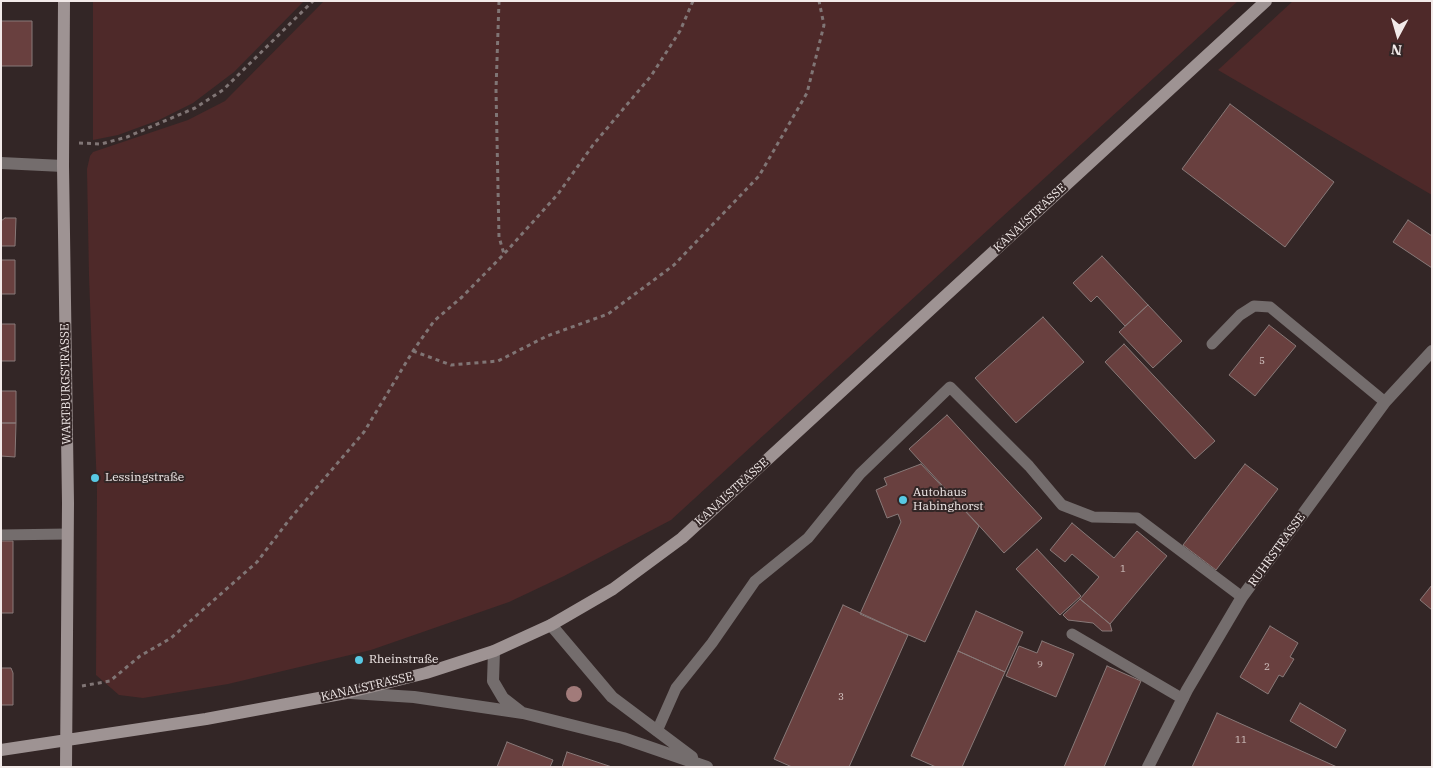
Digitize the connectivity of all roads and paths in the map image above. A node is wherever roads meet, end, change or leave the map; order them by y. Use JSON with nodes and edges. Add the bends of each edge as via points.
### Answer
{"nodes":[{"id":1,"x":64,"y":1,"type":"edge"},
{"id":2,"x":313,"y":1,"type":"edge"},
{"id":3,"x":499,"y":1,"type":"edge"},
{"id":4,"x":693,"y":1,"type":"edge"},
{"id":5,"x":819,"y":1,"type":"edge"},
{"id":6,"x":1266,"y":1,"type":"edge"},
{"id":7,"x":64,"y":142,"type":"junction"},
{"id":8,"x":1,"y":163,"type":"edge"},
{"id":9,"x":63,"y":166,"type":"junction"},
{"id":10,"x":504,"y":254,"type":"junction"},
{"id":11,"x":1212,"y":344,"type":"dead end"},
{"id":12,"x":413,"y":351,"type":"junction"},
{"id":13,"x":1432,"y":351,"type":"edge"},
{"id":14,"x":1385,"y":402,"type":"junction"},
{"id":15,"x":68,"y":534,"type":"junction"},
{"id":16,"x":1,"y":535,"type":"edge"},
{"id":17,"x":1242,"y":597,"type":"junction"},
{"id":18,"x":551,"y":625,"type":"junction"},
{"id":19,"x":1072,"y":634,"type":"dead end"},
{"id":20,"x":494,"y":651,"type":"junction"},
{"id":21,"x":66,"y":689,"type":"junction"},
{"id":22,"x":346,"y":693,"type":"junction"},
{"id":23,"x":1183,"y":699,"type":"junction"},
{"id":24,"x":523,"y":713,"type":"junction"},
{"id":25,"x":657,"y":731,"type":"junction"},
{"id":26,"x":66,"y":739,"type":"junction"},
{"id":27,"x":1,"y":750,"type":"edge"},
{"id":28,"x":703,"y":765,"type":"edge"},
{"id":29,"x":66,"y":767,"type":"edge"},
{"id":30,"x":1148,"y":767,"type":"edge"}],
"edges":[{"from":1,"to":7,"type":"main road","name":"WARTBURGSTRASSE"},
{"from":2,"to":7,"type":"path","via":[[223,90],[196,108],[110,142]]},
{"from":3,"to":10,"type":"path","via":[[496,90],[499,237]]},
{"from":4,"to":10,"type":"path","via":[[680,31],[651,76],[558,194]]},
{"from":5,"to":12,"type":"path","via":[[824,25],[807,93],[760,176],[674,265],[608,314],[547,336],[498,361],[452,365]]},
{"from":6,"to":18,"type":"main road","name":"KANALSTRASSE","via":[[682,538],[613,589]]},
{"from":7,"to":9,"type":"main road","name":"WARTBURGSTRASSE"},
{"from":8,"to":9,"type":"street"},
{"from":9,"to":15,"type":"main road","name":"WARTBURGSTRASSE"},
{"from":10,"to":12,"type":"path","via":[[434,321]]},
{"from":11,"to":14,"type":"lane","via":[[1240,315],[1254,306],[1270,307]]},
{"from":12,"to":21,"type":"path","via":[[364,432],[257,562],[171,638],[140,656],[110,682]]},
{"from":13,"to":14,"type":"street","name":"RUHRSTRASSE"},
{"from":14,"to":17,"type":"street","name":"RUHRSTRASSE"},
{"from":15,"to":16,"type":"lane"},
{"from":15,"to":21,"type":"main road","name":"WARTBURGSTRASSE"},
{"from":17,"to":23,"type":"street","name":"RUHRSTRASSE"},
{"from":17,"to":25,"type":"lane","via":[[1137,518],[1093,517],[1062,505],[1029,466],[950,387],[860,474],[808,538],[755,581],[676,688]]},
{"from":18,"to":20,"type":"main road","name":"KANALSTRASSE"},
{"from":18,"to":25,"type":"street","via":[[612,697]]},
{"from":19,"to":23,"type":"lane"},
{"from":20,"to":22,"type":"main road","name":"KANALSTRASSE","via":[[426,673]]},
{"from":20,"to":24,"type":"street","via":[[493,680],[503,698]]},
{"from":21,"to":26,"type":"main road","name":"WARTBURGSTRASSE"},
{"from":22,"to":24,"type":"street","via":[[414,697]]},
{"from":22,"to":26,"type":"main road","name":"KANALSTRASSE","via":[[206,719]]},
{"from":23,"to":30,"type":"street","name":"RUHRSTRASSE"},
{"from":24,"to":28,"type":"street","via":[[623,738]]},
{"from":25,"to":28,"type":"street"},
{"from":26,"to":27,"type":"main road","name":"KANALSTRASSE"},
{"from":26,"to":29,"type":"main road","name":"WARTBURGSTRASSE"}]}
